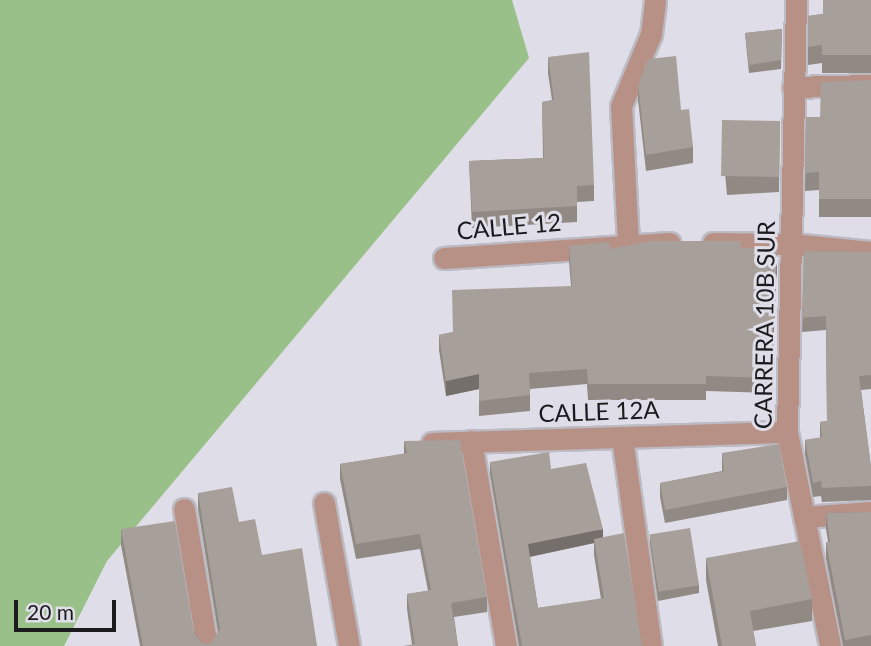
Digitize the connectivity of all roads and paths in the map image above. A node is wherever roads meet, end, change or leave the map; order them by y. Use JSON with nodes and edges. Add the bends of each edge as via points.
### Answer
{"nodes":[{"id":1,"x":655,"y":0,"type":"edge"},
{"id":2,"x":796,"y":0,"type":"edge"},
{"id":3,"x":871,"y":85,"type":"edge"},
{"id":4,"x":793,"y":87,"type":"junction"},
{"id":5,"x":628,"y":243,"type":"junction"},
{"id":6,"x":792,"y":244,"type":"junction"},
{"id":7,"x":871,"y":253,"type":"edge"},
{"id":8,"x":444,"y":258,"type":"dead end"},
{"id":9,"x":787,"y":432,"type":"junction"},
{"id":10,"x":622,"y":437,"type":"junction"},
{"id":11,"x":471,"y":441,"type":"junction"},
{"id":12,"x":412,"y":444,"type":"edge"},
{"id":13,"x":324,"y":503,"type":"dead end"},
{"id":14,"x":184,"y":509,"type":"dead end"},
{"id":15,"x":871,"y":512,"type":"edge"},
{"id":16,"x":804,"y":517,"type":"junction"},
{"id":17,"x":207,"y":646,"type":"edge"},
{"id":18,"x":349,"y":646,"type":"edge"},
{"id":19,"x":506,"y":646,"type":"edge"},
{"id":20,"x":651,"y":646,"type":"edge"},
{"id":21,"x":830,"y":646,"type":"edge"}],
"edges":[{"from":1,"to":5,"type":"street","via":[[651,34],[621,106]]},
{"from":2,"to":4,"type":"street","name":"CARRERA 10B SUR"},
{"from":3,"to":4,"type":"street"},
{"from":4,"to":6,"type":"street","name":"CARRERA 10B SUR"},
{"from":5,"to":6,"type":"street","name":"CALLE 12"},
{"from":5,"to":8,"type":"street","name":"CALLE 12"},
{"from":6,"to":7,"type":"street","name":"CALLE 12"},
{"from":6,"to":9,"type":"street","name":"CARRERA 10B SUR"},
{"from":9,"to":10,"type":"street","name":"CALLE 12A"},
{"from":9,"to":16,"type":"street","name":"CARRERA 10B SUR"},
{"from":10,"to":11,"type":"street","name":"CALLE 12A"},
{"from":10,"to":20,"type":"street"},
{"from":11,"to":12,"type":"street","name":"CALLE 12A"},
{"from":11,"to":19,"type":"street"},
{"from":13,"to":18,"type":"street"},
{"from":14,"to":17,"type":"street"},
{"from":15,"to":16,"type":"street"},
{"from":16,"to":21,"type":"street","name":"CARRERA 10B SUR"}]}
